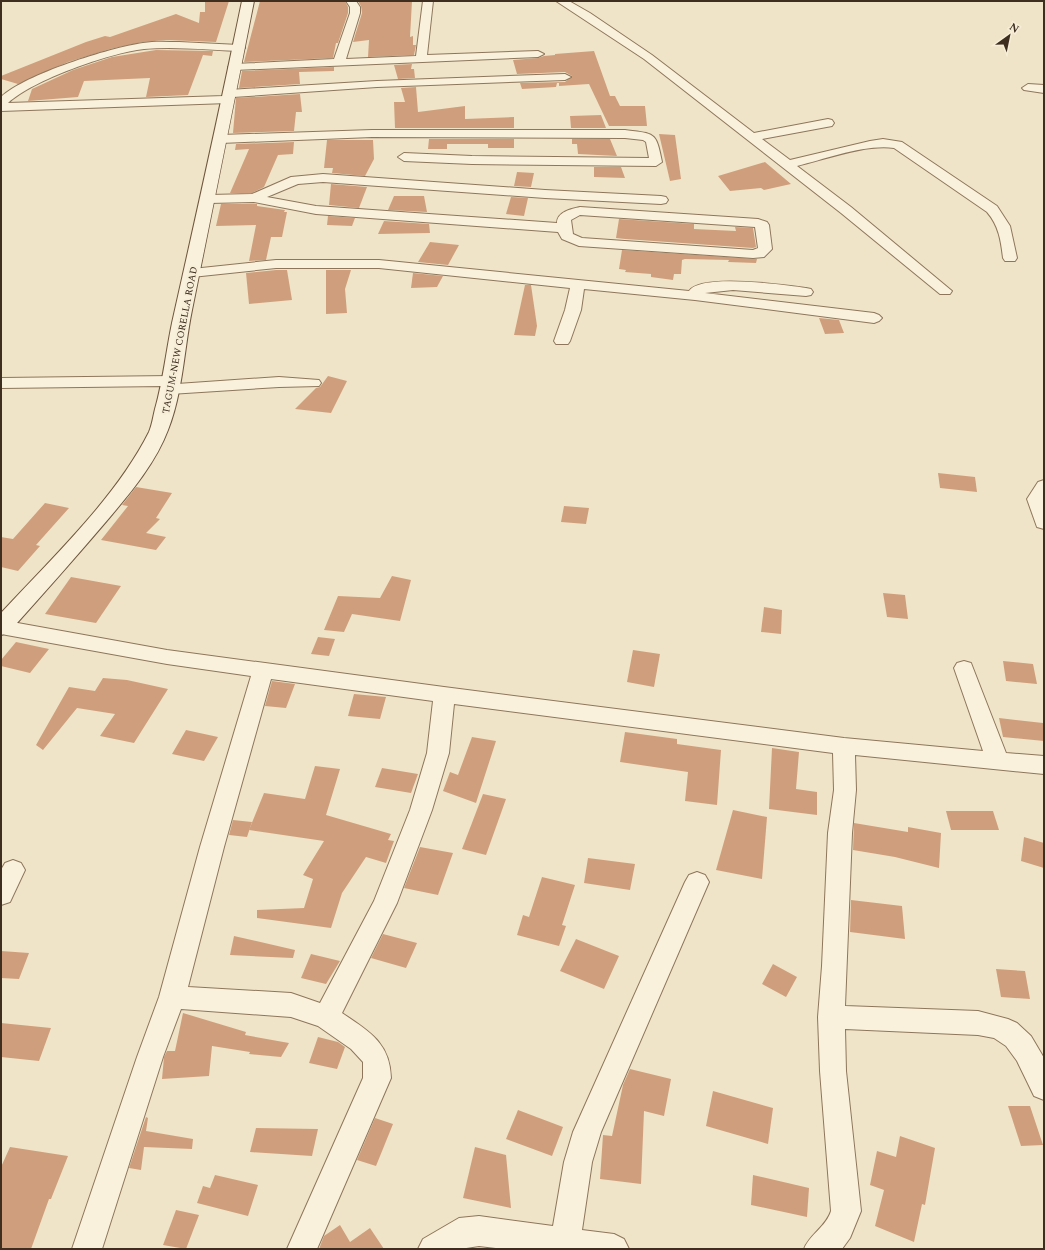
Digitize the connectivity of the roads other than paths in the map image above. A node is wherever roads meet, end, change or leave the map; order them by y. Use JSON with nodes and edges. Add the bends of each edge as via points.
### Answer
{"nodes":[{"id":1,"x":351,"y":1,"type":"edge"},
{"id":2,"x":428,"y":1,"type":"edge"},
{"id":3,"x":561,"y":1,"type":"edge"},
{"id":4,"x":250,"y":2,"type":"edge"},
{"id":5,"x":239,"y":48,"type":"junction"},
{"id":6,"x":538,"y":54,"type":"dead end"},
{"id":7,"x":421,"y":58,"type":"junction"},
{"id":8,"x":339,"y":62,"type":"junction"},
{"id":9,"x":234,"y":67,"type":"junction"},
{"id":10,"x":565,"y":77,"type":"dead end"},
{"id":11,"x":1028,"y":88,"type":"dead end"},
{"id":12,"x":1044,"y":89,"type":"edge"},
{"id":13,"x":229,"y":96,"type":"junction"},
{"id":14,"x":1,"y":103,"type":"edge"},
{"id":15,"x":1,"y":107,"type":"edge"},
{"id":16,"x":828,"y":123,"type":"dead end"},
{"id":17,"x":469,"y":134,"type":"junction"},
{"id":18,"x":751,"y":136,"type":"junction"},
{"id":19,"x":221,"y":139,"type":"junction"},
{"id":20,"x":404,"y":157,"type":"dead end"},
{"id":21,"x":472,"y":160,"type":"junction"},
{"id":22,"x":786,"y":165,"type":"junction"},
{"id":23,"x":254,"y":198,"type":"junction"},
{"id":24,"x":208,"y":199,"type":"junction"},
{"id":25,"x":661,"y":200,"type":"dead end"},
{"id":26,"x":564,"y":228,"type":"junction"},
{"id":27,"x":1010,"y":258,"type":"dead end"},
{"id":28,"x":192,"y":273,"type":"junction"},
{"id":29,"x":578,"y":284,"type":"junction"},
{"id":30,"x":946,"y":291,"type":"dead end"},
{"id":31,"x":806,"y":292,"type":"dead end"},
{"id":32,"x":695,"y":296,"type":"junction"},
{"id":33,"x":874,"y":318,"type":"dead end"},
{"id":34,"x":562,"y":341,"type":"dead end"},
{"id":35,"x":1,"y":383,"type":"edge"},
{"id":36,"x":313,"y":383,"type":"dead end"},
{"id":37,"x":170,"y":385,"type":"junction"},
{"id":38,"x":1044,"y":486,"type":"edge"},
{"id":39,"x":1044,"y":523,"type":"edge"},
{"id":40,"x":1,"y":627,"type":"edge"},
{"id":41,"x":964,"y":668,"type":"dead end"},
{"id":42,"x":263,"y":670,"type":"junction"},
{"id":43,"x":444,"y":695,"type":"junction"},
{"id":44,"x":844,"y":746,"type":"junction"},
{"id":45,"x":998,"y":761,"type":"junction"},
{"id":46,"x":1044,"y":765,"type":"edge"},
{"id":47,"x":14,"y":870,"type":"dead end"},
{"id":48,"x":697,"y":882,"type":"dead end"},
{"id":49,"x":1,"y":895,"type":"edge"},
{"id":50,"x":172,"y":997,"type":"junction"},
{"id":51,"x":831,"y":1016,"type":"junction"},
{"id":52,"x":326,"y":1017,"type":"junction"},
{"id":53,"x":1044,"y":1087,"type":"edge"},
{"id":54,"x":565,"y":1242,"type":"junction"},
{"id":55,"x":87,"y":1249,"type":"edge"},
{"id":56,"x":302,"y":1249,"type":"edge"},
{"id":57,"x":433,"y":1249,"type":"edge"},
{"id":58,"x":614,"y":1249,"type":"edge"},
{"id":59,"x":819,"y":1249,"type":"edge"}],
"edges":[{"from":1,"to":8,"type":"street","via":[[355,13]]},
{"from":2,"to":7,"type":"street"},
{"from":3,"to":18,"type":"street","via":[[648,56]]},
{"from":4,"to":5,"type":"main road","name":"TAGUM-NEW CORELLA ROAD"},
{"from":5,"to":9,"type":"main road","name":"TAGUM-NEW CORELLA ROAD"},
{"from":5,"to":14,"type":"street","via":[[129,48],[42,79],[14,92]]},
{"from":6,"to":7,"type":"street"},
{"from":7,"to":8,"type":"street"},
{"from":8,"to":9,"type":"street"},
{"from":9,"to":13,"type":"main road","name":"TAGUM-NEW CORELLA ROAD"},
{"from":10,"to":13,"type":"street","via":[[377,84]]},
{"from":11,"to":12,"type":"street"},
{"from":13,"to":15,"type":"street"},
{"from":13,"to":19,"type":"main road","name":"TAGUM-NEW CORELLA ROAD"},
{"from":16,"to":18,"type":"street"},
{"from":17,"to":19,"type":"street","via":[[304,134]]},
{"from":17,"to":21,"type":"street"},
{"from":17,"to":21,"type":"street","via":[[638,135],[652,141],[656,162]]},
{"from":18,"to":22,"type":"street"},
{"from":19,"to":24,"type":"main road","name":"TAGUM-NEW CORELLA ROAD"},
{"from":20,"to":21,"type":"street"},
{"from":22,"to":27,"type":"street","via":[[870,145],[898,145],[992,209],[1001,218],[1007,232]]},
{"from":22,"to":30,"type":"street"},
{"from":23,"to":24,"type":"street"},
{"from":23,"to":25,"type":"street","via":[[296,180],[323,178]]},
{"from":23,"to":26,"type":"street","via":[[316,210]]},
{"from":24,"to":28,"type":"main road","name":"TAGUM-NEW CORELLA ROAD"},
{"from":26,"to":26,"type":"street","via":[[567,236],[579,242],[753,254],[760,254],[764,250],[762,225],[756,222],[580,211],[564,219]]},
{"from":28,"to":29,"type":"street","via":[[276,264],[379,264]]},
{"from":28,"to":37,"type":"main road","name":"TAGUM-NEW CORELLA ROAD"},
{"from":29,"to":32,"type":"street"},
{"from":29,"to":34,"type":"street","via":[[573,310]]},
{"from":31,"to":32,"type":"street","via":[[710,286],[696,291]]},
{"from":32,"to":33,"type":"street"},
{"from":35,"to":37,"type":"street"},
{"from":36,"to":37,"type":"street"},
{"from":37,"to":40,"type":"main road","name":"TAGUM-NEW CORELLA ROAD","via":[[159,430],[132,477],[78,542]]},
{"from":38,"to":39,"type":"street","via":[[1036,499]]},
{"from":40,"to":42,"type":"street","via":[[167,657]]},
{"from":41,"to":45,"type":"street"},
{"from":42,"to":43,"type":"street"},
{"from":42,"to":50,"type":"street"},
{"from":43,"to":44,"type":"street"},
{"from":43,"to":52,"type":"street","via":[[438,753],[422,810],[385,903]]},
{"from":44,"to":45,"type":"street"},
{"from":44,"to":51,"type":"street","via":[[845,790],[840,833]]},
{"from":45,"to":46,"type":"street"},
{"from":47,"to":49,"type":"street"},
{"from":48,"to":54,"type":"street","via":[[587,1132],[578,1162]]},
{"from":50,"to":52,"type":"street","via":[[291,1005]]},
{"from":50,"to":55,"type":"street"},
{"from":51,"to":53,"type":"street","via":[[978,1023],[999,1027],[1012,1034],[1023,1045]]},
{"from":51,"to":59,"type":"street","via":[[832,1070],[846,1211],[840,1227],[829,1242]]},
{"from":52,"to":56,"type":"street","via":[[360,1040],[372,1054],[377,1064],[377,1078]]},
{"from":54,"to":57,"type":"street","via":[[479,1231],[459,1233]]},
{"from":54,"to":58,"type":"street"}]}
